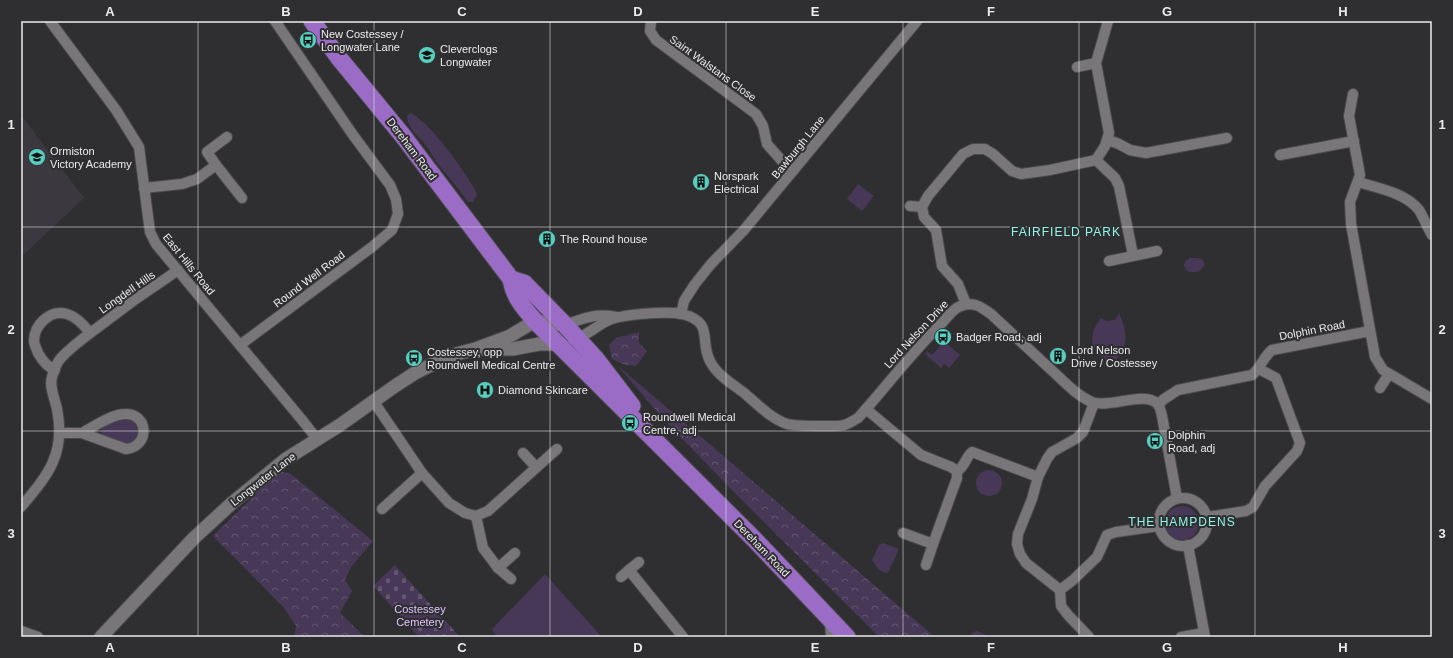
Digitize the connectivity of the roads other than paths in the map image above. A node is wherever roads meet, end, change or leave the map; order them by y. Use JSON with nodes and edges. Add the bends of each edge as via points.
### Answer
{"nodes":[{"id":1,"x":50,"y":21,"type":"edge"},
{"id":2,"x":275,"y":21,"type":"edge"},
{"id":3,"x":312,"y":21,"type":"edge"},
{"id":4,"x":651,"y":21,"type":"edge"},
{"id":5,"x":916,"y":21,"type":"edge"},
{"id":6,"x":1108,"y":21,"type":"edge"},
{"id":7,"x":1096,"y":63,"type":"junction"},
{"id":8,"x":1077,"y":67,"type":"dead end"},
{"id":9,"x":1352,"y":94,"type":"dead end"},
{"id":10,"x":227,"y":137,"type":"dead end"},
{"id":11,"x":1227,"y":138,"type":"dead end"},
{"id":12,"x":1108,"y":140,"type":"junction"},
{"id":13,"x":1354,"y":141,"type":"junction"},
{"id":14,"x":1280,"y":154,"type":"dead end"},
{"id":15,"x":1096,"y":160,"type":"junction"},
{"id":16,"x":216,"y":165,"type":"junction"},
{"id":17,"x":794,"y":170,"type":"junction"},
{"id":18,"x":1358,"y":182,"type":"junction"},
{"id":19,"x":144,"y":188,"type":"junction"},
{"id":20,"x":242,"y":198,"type":"dead end"},
{"id":21,"x":910,"y":206,"type":"dead end"},
{"id":22,"x":922,"y":207,"type":"junction"},
{"id":23,"x":1432,"y":235,"type":"edge"},
{"id":24,"x":1157,"y":251,"type":"dead end"},
{"id":25,"x":1133,"y":256,"type":"junction"},
{"id":26,"x":1109,"y":261,"type":"dead end"},
{"id":27,"x":178,"y":270,"type":"junction"},
{"id":28,"x":510,"y":278,"type":"junction"},
{"id":29,"x":966,"y":304,"type":"junction"},
{"id":30,"x":681,"y":314,"type":"junction"},
{"id":31,"x":618,"y":317,"type":"junction"},
{"id":32,"x":535,"y":321,"type":"junction"},
{"id":33,"x":565,"y":325,"type":"junction"},
{"id":34,"x":1370,"y":331,"type":"junction"},
{"id":35,"x":90,"y":333,"type":"junction"},
{"id":36,"x":577,"y":338,"type":"junction"},
{"id":37,"x":558,"y":344,"type":"junction"},
{"id":38,"x":240,"y":345,"type":"junction"},
{"id":39,"x":475,"y":349,"type":"junction"},
{"id":40,"x":1259,"y":369,"type":"junction"},
{"id":41,"x":55,"y":370,"type":"junction"},
{"id":42,"x":1389,"y":374,"type":"junction"},
{"id":43,"x":1380,"y":388,"type":"dead end"},
{"id":44,"x":1432,"y":399,"type":"edge"},
{"id":45,"x":374,"y":402,"type":"junction"},
{"id":46,"x":1094,"y":403,"type":"junction"},
{"id":47,"x":1158,"y":405,"type":"junction"},
{"id":48,"x":866,"y":409,"type":"junction"},
{"id":49,"x":60,"y":433,"type":"junction"},
{"id":50,"x":82,"y":433,"type":"junction"},
{"id":51,"x":318,"y":440,"type":"junction"},
{"id":52,"x":557,"y":449,"type":"dead end"},
{"id":53,"x":523,"y":453,"type":"dead end"},
{"id":54,"x":676,"y":462,"type":"junction"},
{"id":55,"x":536,"y":467,"type":"junction"},
{"id":56,"x":957,"y":471,"type":"junction"},
{"id":57,"x":422,"y":473,"type":"junction"},
{"id":58,"x":1038,"y":477,"type":"junction"},
{"id":59,"x":1177,"y":498,"type":"junction"},
{"id":60,"x":21,"y":507,"type":"edge"},
{"id":61,"x":382,"y":509,"type":"dead end"},
{"id":62,"x":476,"y":516,"type":"junction"},
{"id":63,"x":1207,"y":517,"type":"junction"},
{"id":64,"x":1159,"y":526,"type":"junction"},
{"id":65,"x":903,"y":533,"type":"dead end"},
{"id":66,"x":933,"y":544,"type":"junction"},
{"id":67,"x":1188,"y":546,"type":"junction"},
{"id":68,"x":515,"y":553,"type":"dead end"},
{"id":69,"x":639,"y":562,"type":"dead end"},
{"id":70,"x":926,"y":565,"type":"dead end"},
{"id":71,"x":498,"y":568,"type":"junction"},
{"id":72,"x":511,"y":579,"type":"dead end"},
{"id":73,"x":1060,"y":590,"type":"junction"},
{"id":74,"x":830,"y":620,"type":"junction"},
{"id":75,"x":21,"y":631,"type":"edge"},
{"id":76,"x":1204,"y":635,"type":"edge"},
{"id":77,"x":38,"y":637,"type":"edge"},
{"id":78,"x":101,"y":637,"type":"edge"},
{"id":79,"x":683,"y":637,"type":"edge"},
{"id":80,"x":831,"y":637,"type":"edge"},
{"id":81,"x":847,"y":637,"type":"edge"},
{"id":82,"x":1089,"y":637,"type":"edge"},
{"id":83,"x":1181,"y":637,"type":"edge"}],
"edges":[{"from":1,"to":19,"type":"street","name":"East Hills Road","via":[[116,110],[139,147]]},
{"from":2,"to":38,"type":"street","name":"Round Well Road","via":[[390,185],[396,199],[398,214],[392,230],[372,247]]},
{"from":3,"to":28,"type":"highway","name":"Dereham Road","via":[[404,136]]},
{"from":4,"to":17,"type":"street","name":"Saint Walstans Close","via":[[650,30],[656,40],[756,114],[763,126],[767,144]]},
{"from":5,"to":17,"type":"street","name":"Bawburgh Lane"},
{"from":6,"to":7,"type":"street"},
{"from":7,"to":8,"type":"street"},
{"from":7,"to":12,"type":"street","via":[[1108,122]]},
{"from":9,"to":13,"type":"street","via":[[1349,116]]},
{"from":10,"to":16,"type":"street","via":[[207,152]]},
{"from":11,"to":12,"type":"street","via":[[1146,153],[1130,150]]},
{"from":12,"to":15,"type":"street"},
{"from":13,"to":14,"type":"street"},
{"from":13,"to":18,"type":"street","via":[[1360,174]]},
{"from":15,"to":22,"type":"street","via":[[1021,174],[1012,172],[985,149],[973,149],[963,154]]},
{"from":15,"to":25,"type":"street","via":[[1115,178],[1119,186]]},
{"from":16,"to":19,"type":"street","via":[[197,179],[182,184]]},
{"from":16,"to":20,"type":"street"},
{"from":17,"to":30,"type":"street","name":"Bawburgh Lane","via":[[695,284],[684,301]]},
{"from":18,"to":23,"type":"street","via":[[1411,201]]},
{"from":18,"to":34,"type":"street","via":[[1350,202],[1351,224]]},
{"from":19,"to":27,"type":"street","name":"East Hills Road","via":[[150,232],[156,244]]},
{"from":21,"to":22,"type":"street"},
{"from":22,"to":29,"type":"street","via":[[924,217],[936,230],[942,266],[958,284]]},
{"from":24,"to":25,"type":"street"},
{"from":25,"to":26,"type":"street"},
{"from":27,"to":35,"type":"street","name":"Longdell Hills"},
{"from":27,"to":38,"type":"street","name":"East Hills Road"},
{"from":28,"to":32,"type":"highway","name":"Dereham Road","via":[[513,291]]},
{"from":28,"to":33,"type":"highway","name":"Dereham Road","via":[[524,283]]},
{"from":29,"to":46,"type":"street","name":"Lord Nelson Drive","via":[[980,306],[991,314],[1060,378]]},
{"from":29,"to":48,"type":"street","name":"Lord Nelson Drive","via":[[959,306],[925,339]]},
{"from":30,"to":31,"type":"street","via":[[664,312]]},
{"from":30,"to":48,"type":"street","name":"Lord Nelson Drive","via":[[702,326],[706,336],[706,352],[710,362],[719,372],[775,418],[788,424],[844,425],[858,418]]},
{"from":31,"to":33,"type":"street","via":[[602,314]]},
{"from":31,"to":36,"type":"street"},
{"from":32,"to":33,"type":"street"},
{"from":32,"to":37,"type":"highway","name":"Dereham Road"},
{"from":32,"to":39,"type":"street","name":"Longwater Lane","via":[[516,333]]},
{"from":33,"to":36,"type":"highway","name":"Dereham Road"},
{"from":33,"to":37,"type":"highway"},
{"from":34,"to":40,"type":"street","name":"Dolphin Road","via":[[1272,350],[1266,355]]},
{"from":34,"to":42,"type":"street","via":[[1375,357],[1383,370]]},
{"from":35,"to":41,"type":"street","name":"Longdell Hills","via":[[60,359]]},
{"from":35,"to":41,"type":"street","via":[[83,323],[67,314],[54,313],[38,326],[34,342],[41,359]]},
{"from":36,"to":37,"type":"street"},
{"from":36,"to":54,"type":"highway","name":"Dereham Road"},
{"from":37,"to":39,"type":"street","name":"Longwater Lane","via":[[513,349]]},
{"from":37,"to":54,"type":"highway","name":"Dereham Road"},
{"from":38,"to":51,"type":"street","name":"East Hills Road"},
{"from":39,"to":45,"type":"street","name":"Longwater Lane","via":[[449,356],[415,373]]},
{"from":40,"to":47,"type":"street","name":"Dolphin Road","via":[[1244,378],[1178,390]]},
{"from":40,"to":63,"type":"street","via":[[1276,378],[1300,443],[1297,451],[1265,486],[1253,508]]},
{"from":41,"to":49,"type":"street","name":"Longdell Hills","via":[[51,386]]},
{"from":42,"to":43,"type":"street"},
{"from":42,"to":44,"type":"street"},
{"from":45,"to":51,"type":"street","name":"Longwater Lane"},
{"from":45,"to":57,"type":"street"},
{"from":46,"to":47,"type":"street","via":[[1105,404],[1143,398]]},
{"from":46,"to":58,"type":"street","via":[[1083,432],[1052,452]]},
{"from":47,"to":59,"type":"street"},
{"from":48,"to":56,"type":"street","via":[[921,454]]},
{"from":49,"to":50,"type":"street"},
{"from":49,"to":60,"type":"street","name":"Longdell Hills","via":[[58,450],[52,464]]},
{"from":50,"to":50,"type":"street","via":[[122,414],[131,414],[138,419],[144,431],[139,444],[126,449]]},
{"from":51,"to":78,"type":"street","name":"Longwater Lane","via":[[286,459],[206,526]]},
{"from":52,"to":55,"type":"street"},
{"from":53,"to":55,"type":"street"},
{"from":54,"to":74,"type":"highway","name":"Dereham Road","via":[[754,538]]},
{"from":55,"to":62,"type":"street","via":[[488,511]]},
{"from":56,"to":58,"type":"street","via":[[965,465],[968,455],[972,452]]},
{"from":56,"to":66,"type":"street","via":[[957,478]]},
{"from":57,"to":61,"type":"street"},
{"from":57,"to":62,"type":"street","via":[[449,503],[465,513]]},
{"from":58,"to":73,"type":"street","via":[[1018,534],[1017,544],[1026,563]]},
{"from":59,"to":63,"type":"street","via":[[1190,498],[1201,505]]},
{"from":59,"to":64,"type":"street","via":[[1166,504],[1160,514]]},
{"from":62,"to":71,"type":"street","via":[[483,548]]},
{"from":63,"to":67,"type":"street","via":[[1203,534],[1199,540]]},
{"from":64,"to":67,"type":"street","via":[[1165,538],[1175,545]]},
{"from":64,"to":73,"type":"street","via":[[1107,535],[1097,557]]},
{"from":65,"to":66,"type":"street"},
{"from":66,"to":70,"type":"street"},
{"from":67,"to":76,"type":"street"},
{"from":68,"to":71,"type":"street"},
{"from":69,"to":79,"type":"street","via":[[625,573]]},
{"from":71,"to":72,"type":"street"},
{"from":73,"to":82,"type":"street","via":[[1061,606]]},
{"from":74,"to":80,"type":"street"},
{"from":74,"to":81,"type":"highway","name":"Dereham Road"},
{"from":75,"to":77,"type":"street"},
{"from":76,"to":83,"type":"street"}]}
